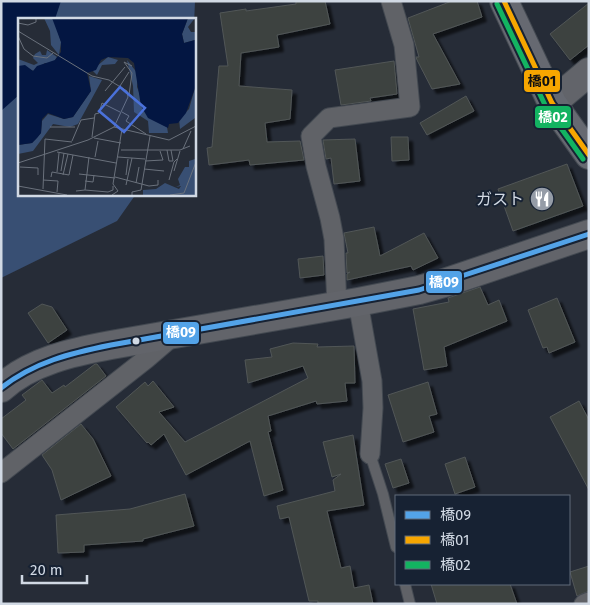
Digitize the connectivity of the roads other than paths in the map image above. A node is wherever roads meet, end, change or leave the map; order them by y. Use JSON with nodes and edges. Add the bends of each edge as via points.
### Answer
{"nodes":[{"id":1,"x":391,"y":1,"type":"edge"},
{"id":2,"x":504,"y":1,"type":"edge"},
{"id":3,"x":589,"y":72,"type":"edge"},
{"id":4,"x":552,"y":103,"type":"junction"},
{"id":5,"x":589,"y":154,"type":"edge"},
{"id":6,"x":589,"y":234,"type":"edge"},
{"id":7,"x":347,"y":304,"type":"junction"},
{"id":8,"x":176,"y":334,"type":"junction"},
{"id":9,"x":7,"y":382,"type":"edge"},
{"id":10,"x":370,"y":454,"type":"joint"},
{"id":11,"x":1,"y":473,"type":"edge"},
{"id":12,"x":395,"y":544,"type":"edge"},
{"id":13,"x":405,"y":585,"type":"edge"},
{"id":14,"x":589,"y":602,"type":"edge"},
{"id":15,"x":410,"y":604,"type":"edge"},
{"id":16,"x":584,"y":604,"type":"edge"}],
"edges":[{"from":1,"to":7,"type":"street","via":[[404,45],[410,106],[329,118],[311,136]]},
{"from":2,"to":4,"type":"highway"},
{"from":3,"to":4,"type":"main road"},
{"from":4,"to":5,"type":"highway"},
{"from":6,"to":7,"type":"main road","via":[[444,283]]},
{"from":7,"to":8,"type":"main road"},
{"from":7,"to":10,"type":"street","via":[[372,381]]},
{"from":8,"to":9,"type":"main road","via":[[73,353],[41,364]]},
{"from":8,"to":11,"type":"street"},
{"from":10,"to":12,"type":"lane"},
{"from":13,"to":15,"type":"lane"},
{"from":14,"to":16,"type":"street"}]}
